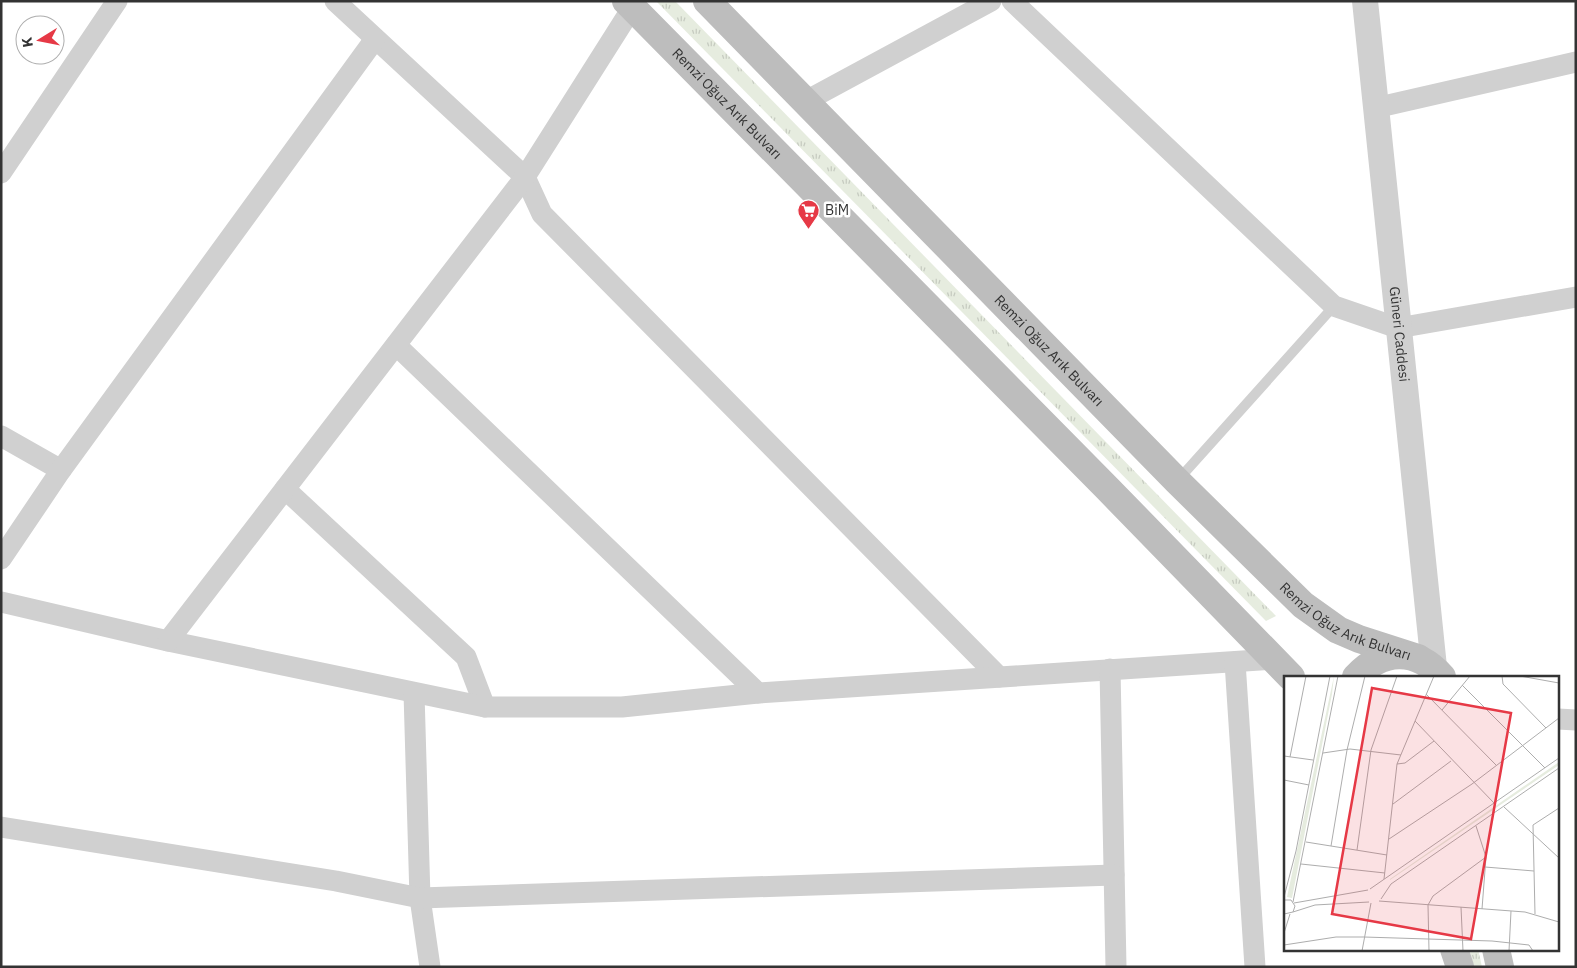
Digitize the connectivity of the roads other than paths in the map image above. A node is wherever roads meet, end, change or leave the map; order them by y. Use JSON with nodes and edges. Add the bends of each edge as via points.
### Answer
{"nodes":[{"id":1,"x":117,"y":1,"type":"edge"},
{"id":2,"x":335,"y":1,"type":"edge"},
{"id":3,"x":707,"y":1,"type":"edge"},
{"id":4,"x":991,"y":1,"type":"edge"},
{"id":5,"x":1012,"y":1,"type":"edge"},
{"id":6,"x":1364,"y":1,"type":"edge"},
{"id":7,"x":629,"y":4,"type":"edge"},
{"id":8,"x":375,"y":39,"type":"junction"},
{"id":9,"x":1576,"y":62,"type":"edge"},
{"id":10,"x":806,"y":101,"type":"junction"},
{"id":11,"x":1375,"y":108,"type":"junction"},
{"id":12,"x":1,"y":173,"type":"edge"},
{"id":13,"x":525,"y":177,"type":"junction"},
{"id":14,"x":1576,"y":297,"type":"edge"},
{"id":15,"x":1334,"y":306,"type":"junction"},
{"id":16,"x":1398,"y":328,"type":"junction"},
{"id":17,"x":396,"y":345,"type":"junction"},
{"id":18,"x":1,"y":436,"type":"edge"},
{"id":19,"x":61,"y":470,"type":"junction"},
{"id":20,"x":1177,"y":481,"type":"junction"},
{"id":21,"x":285,"y":489,"type":"junction"},
{"id":22,"x":1,"y":559,"type":"edge"},
{"id":23,"x":1,"y":602,"type":"edge"},
{"id":24,"x":168,"y":641,"type":"junction"},
{"id":25,"x":1235,"y":662,"type":"junction"},
{"id":26,"x":1431,"y":667,"type":"edge"},
{"id":27,"x":1282,"y":668,"type":"edge"},
{"id":28,"x":1110,"y":669,"type":"junction"},
{"id":29,"x":1357,"y":676,"type":"edge"},
{"id":30,"x":998,"y":677,"type":"junction"},
{"id":31,"x":414,"y":692,"type":"junction"},
{"id":32,"x":758,"y":694,"type":"junction"},
{"id":33,"x":485,"y":707,"type":"junction"},
{"id":34,"x":1560,"y":719,"type":"edge"},
{"id":35,"x":1576,"y":720,"type":"edge"},
{"id":36,"x":1,"y":828,"type":"edge"},
{"id":37,"x":1114,"y":875,"type":"junction"},
{"id":38,"x":420,"y":898,"type":"junction"},
{"id":39,"x":1454,"y":950,"type":"edge"},
{"id":40,"x":1496,"y":950,"type":"edge"},
{"id":41,"x":430,"y":967,"type":"edge"},
{"id":42,"x":1116,"y":967,"type":"edge"},
{"id":43,"x":1254,"y":967,"type":"edge"},
{"id":44,"x":1460,"y":967,"type":"edge"},
{"id":45,"x":1500,"y":967,"type":"edge"}],
"edges":[{"from":1,"to":12,"type":"street"},
{"from":2,"to":8,"type":"street"},
{"from":3,"to":10,"type":"main road","name":"Remzi Oğuz Arık Bulvarı"},
{"from":4,"to":10,"type":"street"},
{"from":5,"to":15,"type":"street"},
{"from":6,"to":11,"type":"street","name":"Güneri Caddesi"},
{"from":7,"to":13,"type":"street"},
{"from":7,"to":27,"type":"main road","name":"Remzi Oğuz Arık Bulvarı"},
{"from":8,"to":13,"type":"street"},
{"from":8,"to":19,"type":"street"},
{"from":9,"to":11,"type":"street"},
{"from":10,"to":20,"type":"main road","name":"Remzi Oğuz Arık Bulvarı"},
{"from":11,"to":16,"type":"street","name":"Güneri Caddesi"},
{"from":13,"to":17,"type":"street"},
{"from":13,"to":30,"type":"street","via":[[542,214]]},
{"from":14,"to":16,"type":"street"},
{"from":15,"to":16,"type":"street"},
{"from":15,"to":20,"type":"lane"},
{"from":16,"to":26,"type":"street","name":"Güneri Caddesi"},
{"from":17,"to":21,"type":"street"},
{"from":17,"to":32,"type":"street"},
{"from":18,"to":19,"type":"street"},
{"from":19,"to":22,"type":"street"},
{"from":20,"to":26,"type":"main road","name":"Remzi Oğuz Arık Bulvarı","via":[[1315,615],[1338,630]]},
{"from":21,"to":24,"type":"street"},
{"from":21,"to":33,"type":"street","via":[[466,657]]},
{"from":23,"to":24,"type":"street"},
{"from":24,"to":31,"type":"street"},
{"from":25,"to":27,"type":"street"},
{"from":25,"to":28,"type":"street"},
{"from":25,"to":43,"type":"street"},
{"from":26,"to":29,"type":"main road","via":[[1400,654],[1382,657]]},
{"from":28,"to":30,"type":"street"},
{"from":28,"to":37,"type":"street"},
{"from":30,"to":32,"type":"street"},
{"from":31,"to":33,"type":"street"},
{"from":31,"to":38,"type":"street"},
{"from":32,"to":33,"type":"street","via":[[622,708]]},
{"from":34,"to":35,"type":"street"},
{"from":36,"to":38,"type":"street","via":[[326,879]]},
{"from":37,"to":38,"type":"street"},
{"from":37,"to":42,"type":"street"},
{"from":38,"to":41,"type":"street"},
{"from":39,"to":44,"type":"main road"},
{"from":40,"to":45,"type":"main road"}]}
